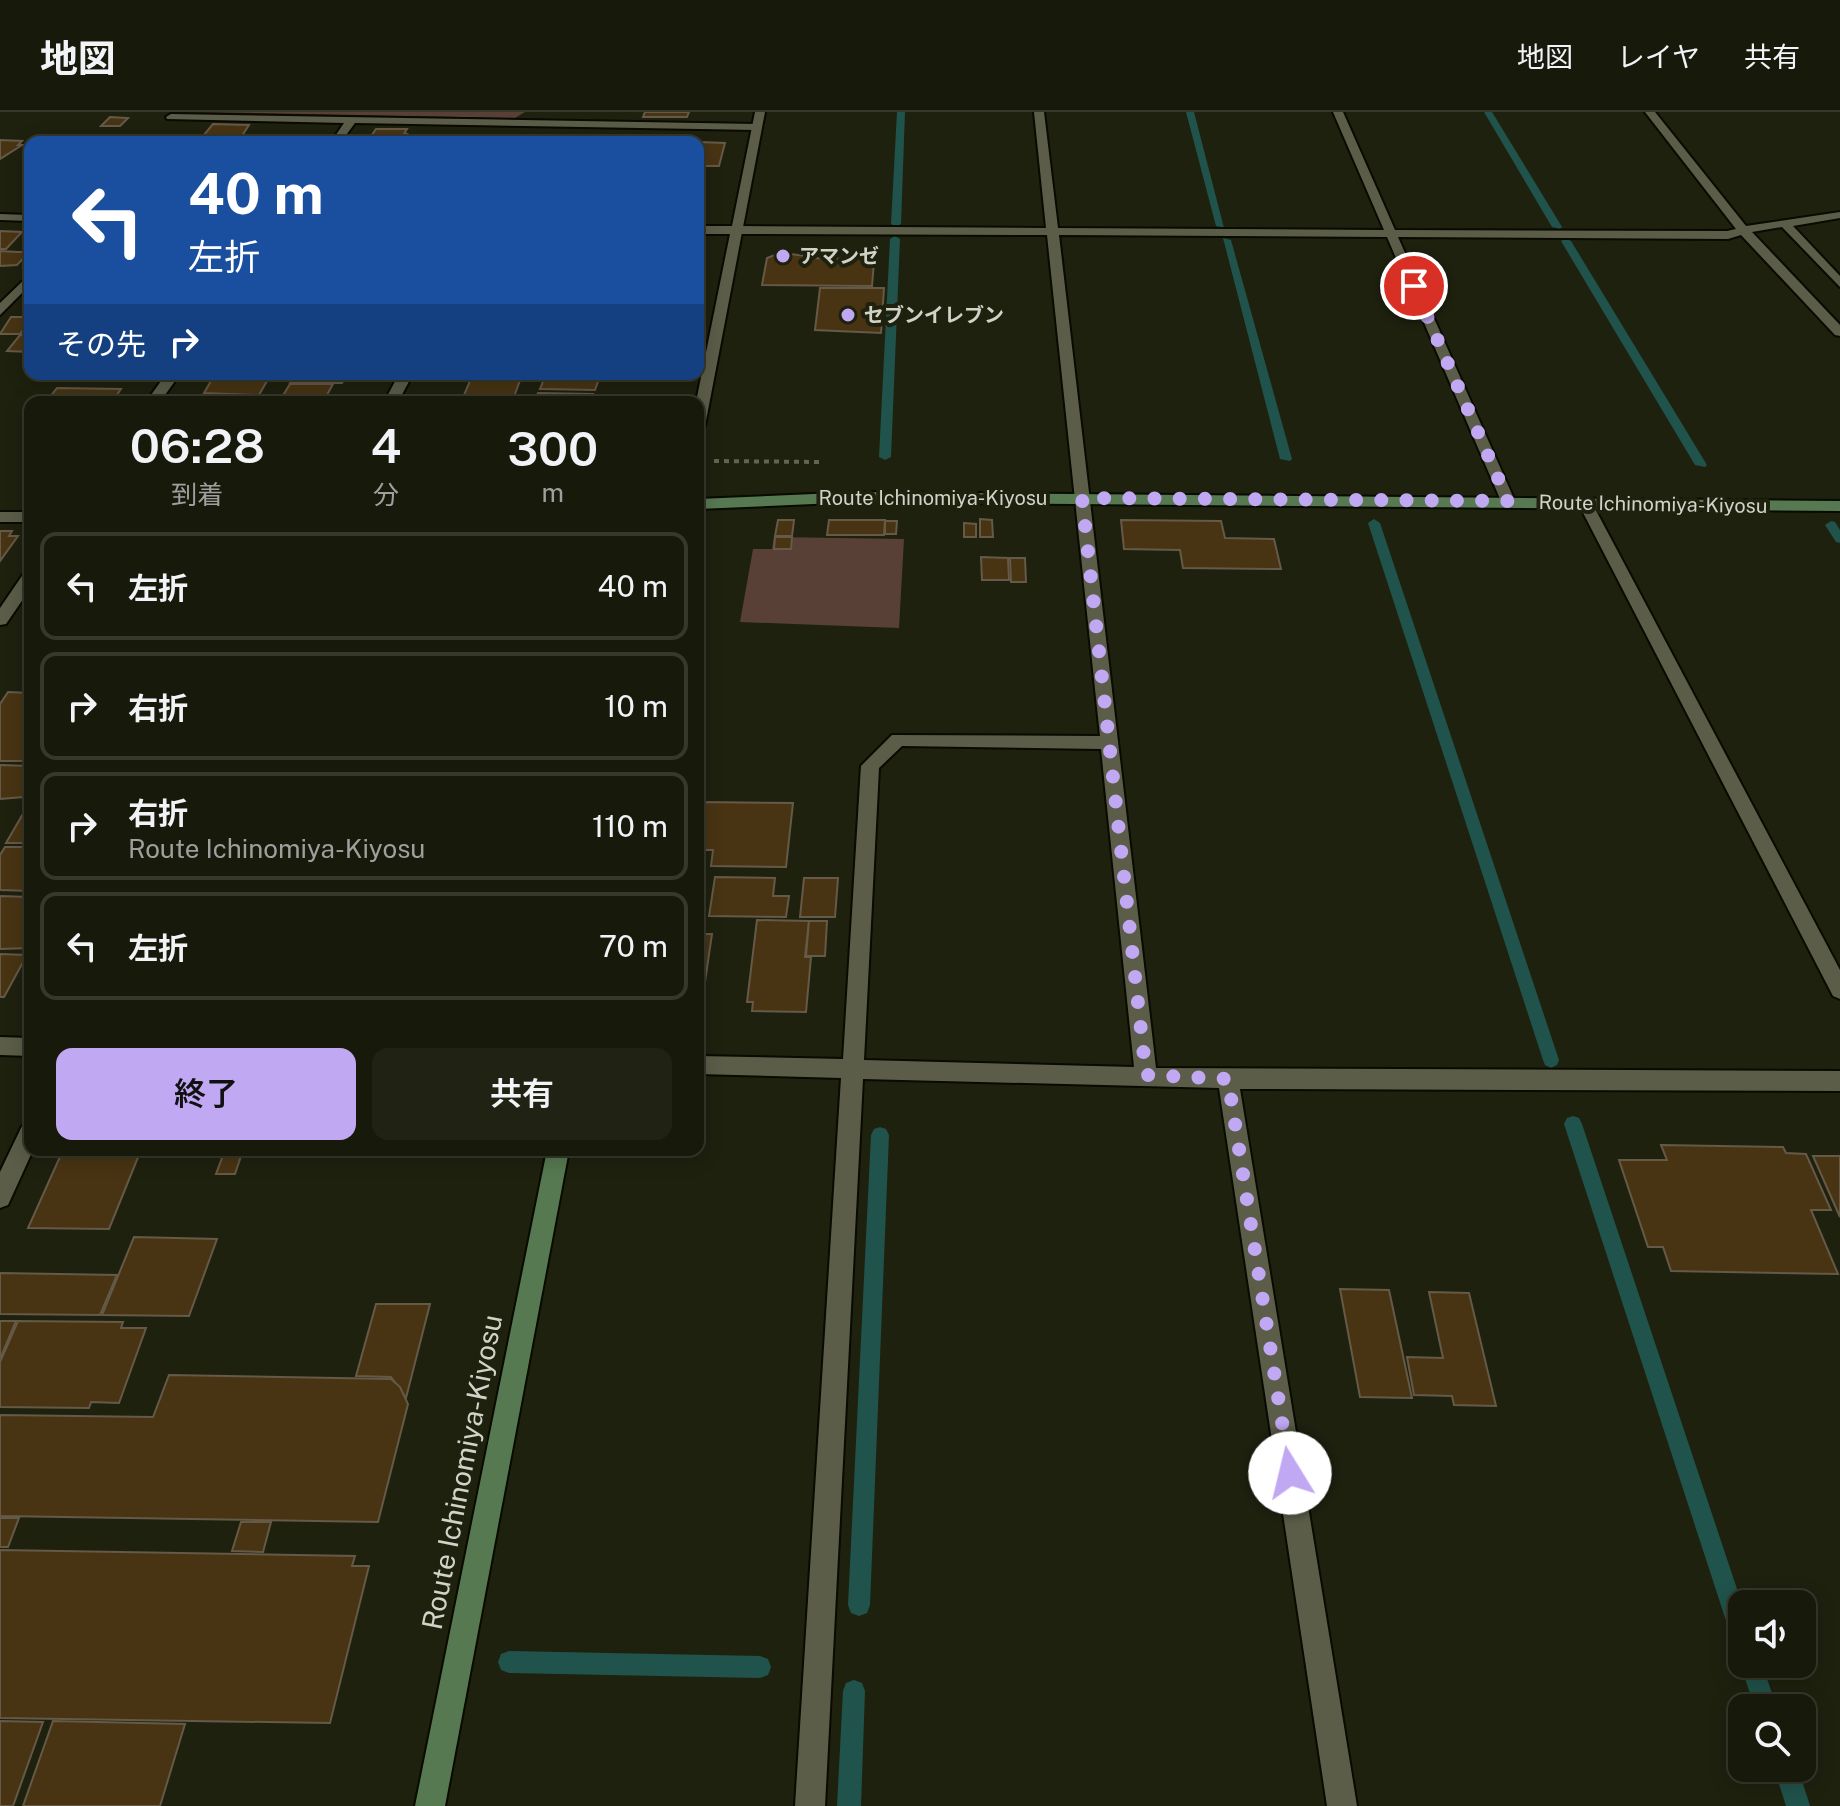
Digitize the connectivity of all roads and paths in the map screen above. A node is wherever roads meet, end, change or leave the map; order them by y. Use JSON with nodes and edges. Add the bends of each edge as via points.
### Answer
{"nodes":[{"id":1,"x":176,"y":112,"type":"edge"},
{"id":2,"x":538,"y":112,"type":"edge"},
{"id":3,"x":760,"y":112,"type":"edge"},
{"id":4,"x":1039,"y":112,"type":"edge"},
{"id":5,"x":1338,"y":112,"type":"edge"},
{"id":6,"x":1650,"y":112,"type":"edge"},
{"id":7,"x":352,"y":120,"type":"junction"},
{"id":8,"x":532,"y":123,"type":"junction"},
{"id":9,"x":757,"y":127,"type":"junction"},
{"id":10,"x":340,"y":136,"type":"edge"},
{"id":11,"x":1840,"y":215,"type":"edge"},
{"id":12,"x":0,"y":217,"type":"edge"},
{"id":13,"x":24,"y":218,"type":"edge"},
{"id":14,"x":1784,"y":223,"type":"junction"},
{"id":15,"x":704,"y":230,"type":"edge"},
{"id":16,"x":737,"y":230,"type":"junction"},
{"id":17,"x":1743,"y":230,"type":"junction"},
{"id":18,"x":1052,"y":232,"type":"junction"},
{"id":19,"x":1391,"y":233,"type":"junction"},
{"id":20,"x":1840,"y":283,"type":"edge"},
{"id":21,"x":24,"y":285,"type":"edge"},
{"id":22,"x":0,"y":311,"type":"edge"},
{"id":23,"x":1838,"y":326,"type":"edge"},
{"id":24,"x":704,"y":396,"type":"edge"},
{"id":25,"x":1082,"y":498,"type":"junction"},
{"id":26,"x":1508,"y":501,"type":"junction"},
{"id":27,"x":1585,"y":503,"type":"junction"},
{"id":28,"x":704,"y":504,"type":"edge"},
{"id":29,"x":1840,"y":506,"type":"edge"},
{"id":30,"x":0,"y":517,"type":"edge"},
{"id":31,"x":24,"y":517,"type":"edge"},
{"id":32,"x":24,"y":586,"type":"edge"},
{"id":33,"x":0,"y":620,"type":"edge"},
{"id":34,"x":1110,"y":743,"type":"junction"},
{"id":35,"x":1840,"y":990,"type":"edge"},
{"id":36,"x":0,"y":1046,"type":"edge"},
{"id":37,"x":24,"y":1047,"type":"edge"},
{"id":38,"x":704,"y":1065,"type":"edge"},
{"id":39,"x":853,"y":1069,"type":"junction"},
{"id":40,"x":1146,"y":1075,"type":"junction"},
{"id":41,"x":1228,"y":1079,"type":"junction"},
{"id":42,"x":1840,"y":1081,"type":"edge"},
{"id":43,"x":24,"y":1146,"type":"edge"},
{"id":44,"x":557,"y":1156,"type":"edge"},
{"id":45,"x":0,"y":1197,"type":"edge"},
{"id":46,"x":430,"y":1806,"type":"edge"},
{"id":47,"x":810,"y":1806,"type":"edge"},
{"id":48,"x":1342,"y":1806,"type":"edge"}],
"edges":[{"from":1,"to":7,"type":"street","via":[[171,117]]},
{"from":2,"to":8,"type":"street"},
{"from":3,"to":9,"type":"street"},
{"from":4,"to":18,"type":"street"},
{"from":5,"to":19,"type":"street"},
{"from":6,"to":17,"type":"street"},
{"from":7,"to":8,"type":"street"},
{"from":7,"to":10,"type":"street"},
{"from":8,"to":9,"type":"street"},
{"from":9,"to":16,"type":"street"},
{"from":11,"to":14,"type":"street"},
{"from":12,"to":13,"type":"street"},
{"from":14,"to":17,"type":"street"},
{"from":14,"to":20,"type":"street"},
{"from":15,"to":16,"type":"street"},
{"from":16,"to":18,"type":"street"},
{"from":16,"to":24,"type":"street"},
{"from":17,"to":19,"type":"street","via":[[1728,235]]},
{"from":17,"to":23,"type":"street"},
{"from":18,"to":19,"type":"street"},
{"from":18,"to":25,"type":"street"},
{"from":19,"to":26,"type":"street"},
{"from":21,"to":22,"type":"street"},
{"from":25,"to":26,"type":"main road","name":"Route Ichinomiya-Kiyosu"},
{"from":25,"to":28,"type":"main road","name":"Route Ichinomiya-Kiyosu","via":[[859,497]]},
{"from":25,"to":34,"type":"street"},
{"from":26,"to":27,"type":"main road","name":"Route Ichinomiya-Kiyosu"},
{"from":27,"to":29,"type":"main road","name":"Route Ichinomiya-Kiyosu"},
{"from":27,"to":35,"type":"street"},
{"from":30,"to":31,"type":"street"},
{"from":32,"to":33,"type":"street"},
{"from":34,"to":39,"type":"street","via":[[898,740],[870,766]]},
{"from":34,"to":40,"type":"street"},
{"from":36,"to":37,"type":"street"},
{"from":38,"to":39,"type":"street"},
{"from":39,"to":40,"type":"street"},
{"from":39,"to":47,"type":"street"},
{"from":40,"to":41,"type":"street"},
{"from":41,"to":42,"type":"street"},
{"from":41,"to":48,"type":"street"},
{"from":43,"to":45,"type":"street"},
{"from":44,"to":46,"type":"main road","name":"Route Ichinomiya-Kiyosu"}]}
